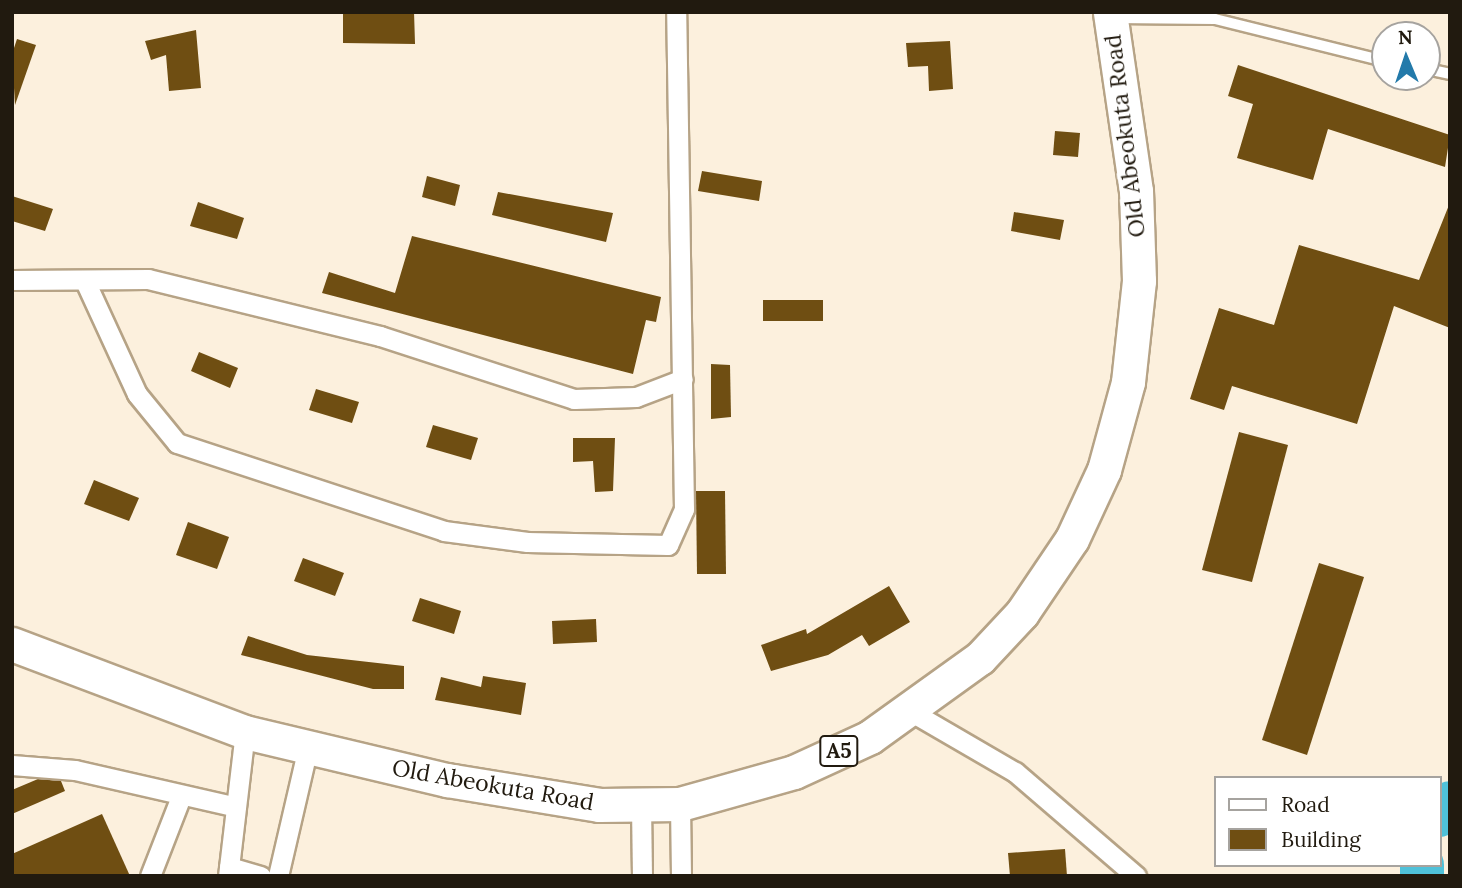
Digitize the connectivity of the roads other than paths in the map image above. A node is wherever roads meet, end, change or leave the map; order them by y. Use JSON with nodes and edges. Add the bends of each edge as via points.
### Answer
{"nodes":[{"id":1,"x":676,"y":12,"type":"edge"},
{"id":2,"x":1110,"y":15,"type":"edge"},
{"id":3,"x":1371,"y":58,"type":"edge"},
{"id":4,"x":12,"y":280,"type":"edge"},
{"id":5,"x":85,"y":281,"type":"junction"},
{"id":6,"x":683,"y":379,"type":"junction"},
{"id":7,"x":12,"y":644,"type":"edge"},
{"id":8,"x":910,"y":711,"type":"junction"},
{"id":9,"x":245,"y":732,"type":"junction"},
{"id":10,"x":308,"y":747,"type":"junction"},
{"id":11,"x":12,"y":765,"type":"edge"},
{"id":12,"x":180,"y":799,"type":"junction"},
{"id":13,"x":680,"y":804,"type":"junction"},
{"id":14,"x":641,"y":805,"type":"junction"},
{"id":15,"x":236,"y":807,"type":"junction"},
{"id":16,"x":228,"y":872,"type":"edge"},
{"id":17,"x":150,"y":876,"type":"edge"},
{"id":18,"x":261,"y":876,"type":"edge"},
{"id":19,"x":278,"y":876,"type":"edge"},
{"id":20,"x":642,"y":876,"type":"edge"},
{"id":21,"x":681,"y":876,"type":"edge"},
{"id":22,"x":1136,"y":876,"type":"edge"}],
"edges":[{"from":1,"to":6,"type":"street"},
{"from":2,"to":3,"type":"lane","via":[[1215,19]]},
{"from":2,"to":8,"type":"highway","name":"Old Abeokuta Road","number":"A5","via":[[1136,191],[1139,281],[1128,382],[1104,470],[1072,539],[1022,613],[980,658]]},
{"from":4,"to":5,"type":"street"},
{"from":5,"to":6,"type":"street","via":[[148,279],[240,300],[380,336],[575,399],[636,397]]},
{"from":5,"to":6,"type":"street","via":[[136,394],[177,443],[444,531],[527,542],[668,545],[684,509]]},
{"from":7,"to":9,"type":"highway","name":"Old Abeokuta Road","number":"A5"},
{"from":8,"to":13,"type":"highway","name":"Old Abeokuta Road","number":"A5","via":[[794,772]]},
{"from":8,"to":22,"type":"street","via":[[1015,772]]},
{"from":9,"to":10,"type":"highway","name":"Old Abeokuta Road","number":"A5"},
{"from":9,"to":15,"type":"street"},
{"from":10,"to":14,"type":"highway","name":"Old Abeokuta Road","number":"A5","via":[[518,793]]},
{"from":10,"to":19,"type":"street"},
{"from":11,"to":12,"type":"street","via":[[75,770]]},
{"from":12,"to":15,"type":"street"},
{"from":12,"to":17,"type":"street"},
{"from":13,"to":14,"type":"highway","name":"Old Abeokuta Road","number":"A5"},
{"from":13,"to":21,"type":"street"},
{"from":14,"to":20,"type":"street"},
{"from":15,"to":16,"type":"street"},
{"from":16,"to":18,"type":"street"}]}
